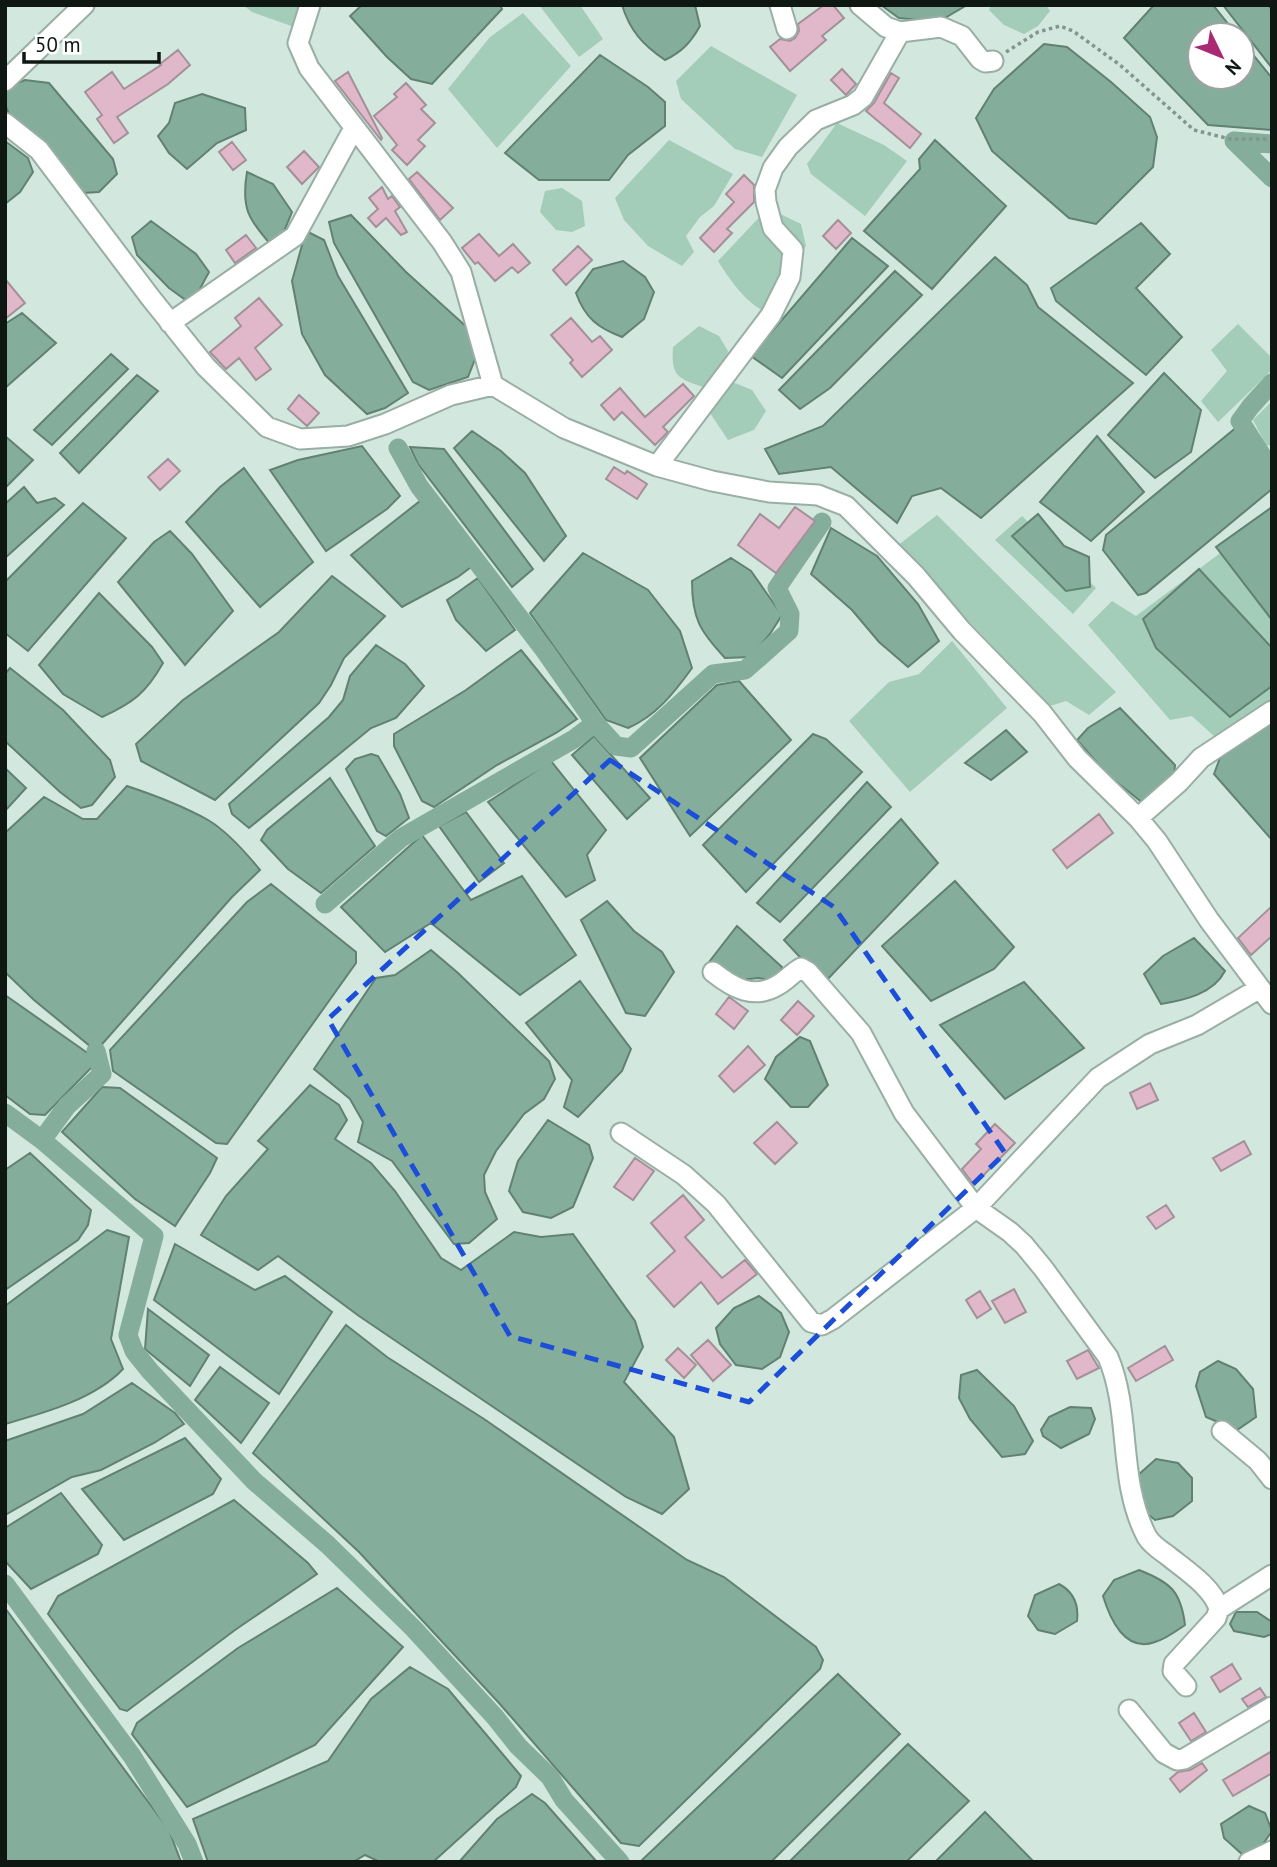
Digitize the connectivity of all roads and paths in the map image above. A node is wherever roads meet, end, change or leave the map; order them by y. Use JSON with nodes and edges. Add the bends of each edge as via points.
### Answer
{"nodes":[{"id":1,"x":84,"y":5,"type":"edge"},
{"id":2,"x":310,"y":5,"type":"edge"},
{"id":3,"x":780,"y":5,"type":"edge"},
{"id":4,"x":860,"y":5,"type":"edge"},
{"id":5,"x":787,"y":29,"type":"dead end"},
{"id":6,"x":900,"y":32,"type":"junction"},
{"id":7,"x":993,"y":61,"type":"joint"},
{"id":8,"x":5,"y":81,"type":"edge"},
{"id":9,"x":5,"y":122,"type":"edge"},
{"id":10,"x":354,"y":128,"type":"junction"},
{"id":11,"x":1272,"y":139,"type":"edge"},
{"id":12,"x":170,"y":323,"type":"junction"},
{"id":13,"x":494,"y":385,"type":"junction"},
{"id":14,"x":657,"y":466,"type":"junction"},
{"id":15,"x":1272,"y":710,"type":"edge"},
{"id":16,"x":1138,"y":818,"type":"junction"},
{"id":17,"x":713,"y":972,"type":"dead end"},
{"id":18,"x":1266,"y":996,"type":"edge"},
{"id":19,"x":621,"y":1133,"type":"dead end"},
{"id":20,"x":976,"y":1209,"type":"junction"},
{"id":21,"x":1222,"y":1432,"type":"dead end"},
{"id":22,"x":1272,"y":1479,"type":"edge"},
{"id":23,"x":1272,"y":1575,"type":"edge"},
{"id":24,"x":1219,"y":1609,"type":"junction"},
{"id":25,"x":1186,"y":1686,"type":"dead end"},
{"id":26,"x":1272,"y":1707,"type":"edge"},
{"id":27,"x":1129,"y":1710,"type":"dead end"},
{"id":28,"x":1272,"y":1851,"type":"edge"},
{"id":29,"x":1249,"y":1862,"type":"edge"}],
"edges":[{"from":1,"to":8,"type":"street"},
{"from":2,"to":10,"type":"street","via":[[298,43],[309,68]]},
{"from":3,"to":5,"type":"street"},
{"from":4,"to":6,"type":"street","via":[[886,27]]},
{"from":6,"to":7,"type":"street","via":[[941,27],[962,36],[980,59]]},
{"from":6,"to":14,"type":"street","via":[[863,97],[816,120],[773,168],[766,202],[773,228],[793,250],[790,277],[771,315]]},
{"from":7,"to":11,"type":"path","via":[[1020,41],[1060,26],[1119,65],[1194,130],[1230,139]]},
{"from":9,"to":12,"type":"street","via":[[39,150]]},
{"from":10,"to":12,"type":"street","via":[[295,236]]},
{"from":10,"to":13,"type":"street","via":[[461,272]]},
{"from":12,"to":13,"type":"street","via":[[267,428],[300,439],[348,436],[451,394]]},
{"from":13,"to":14,"type":"street","via":[[565,428]]},
{"from":14,"to":16,"type":"street","via":[[769,492],[818,495],[846,506],[1042,713],[1077,758]]},
{"from":15,"to":16,"type":"street","via":[[1201,758]]},
{"from":16,"to":18,"type":"street"},
{"from":17,"to":20,"type":"street","via":[[739,990],[755,993],[777,986],[801,968],[808,972],[861,1032],[904,1113]]},
{"from":18,"to":20,"type":"street","via":[[1150,1044],[1098,1078]]},
{"from":19,"to":20,"type":"street","via":[[684,1175],[716,1204],[811,1322],[822,1325]]},
{"from":20,"to":24,"type":"street","via":[[1024,1245],[1108,1357],[1119,1398],[1126,1472],[1148,1538],[1212,1593]]},
{"from":21,"to":22,"type":"street","via":[[1258,1461]]},
{"from":23,"to":24,"type":"street"},
{"from":24,"to":25,"type":"street","via":[[1174,1664],[1173,1671]]},
{"from":26,"to":27,"type":"street","via":[[1177,1760],[1164,1753]]},
{"from":28,"to":29,"type":"street"}]}
